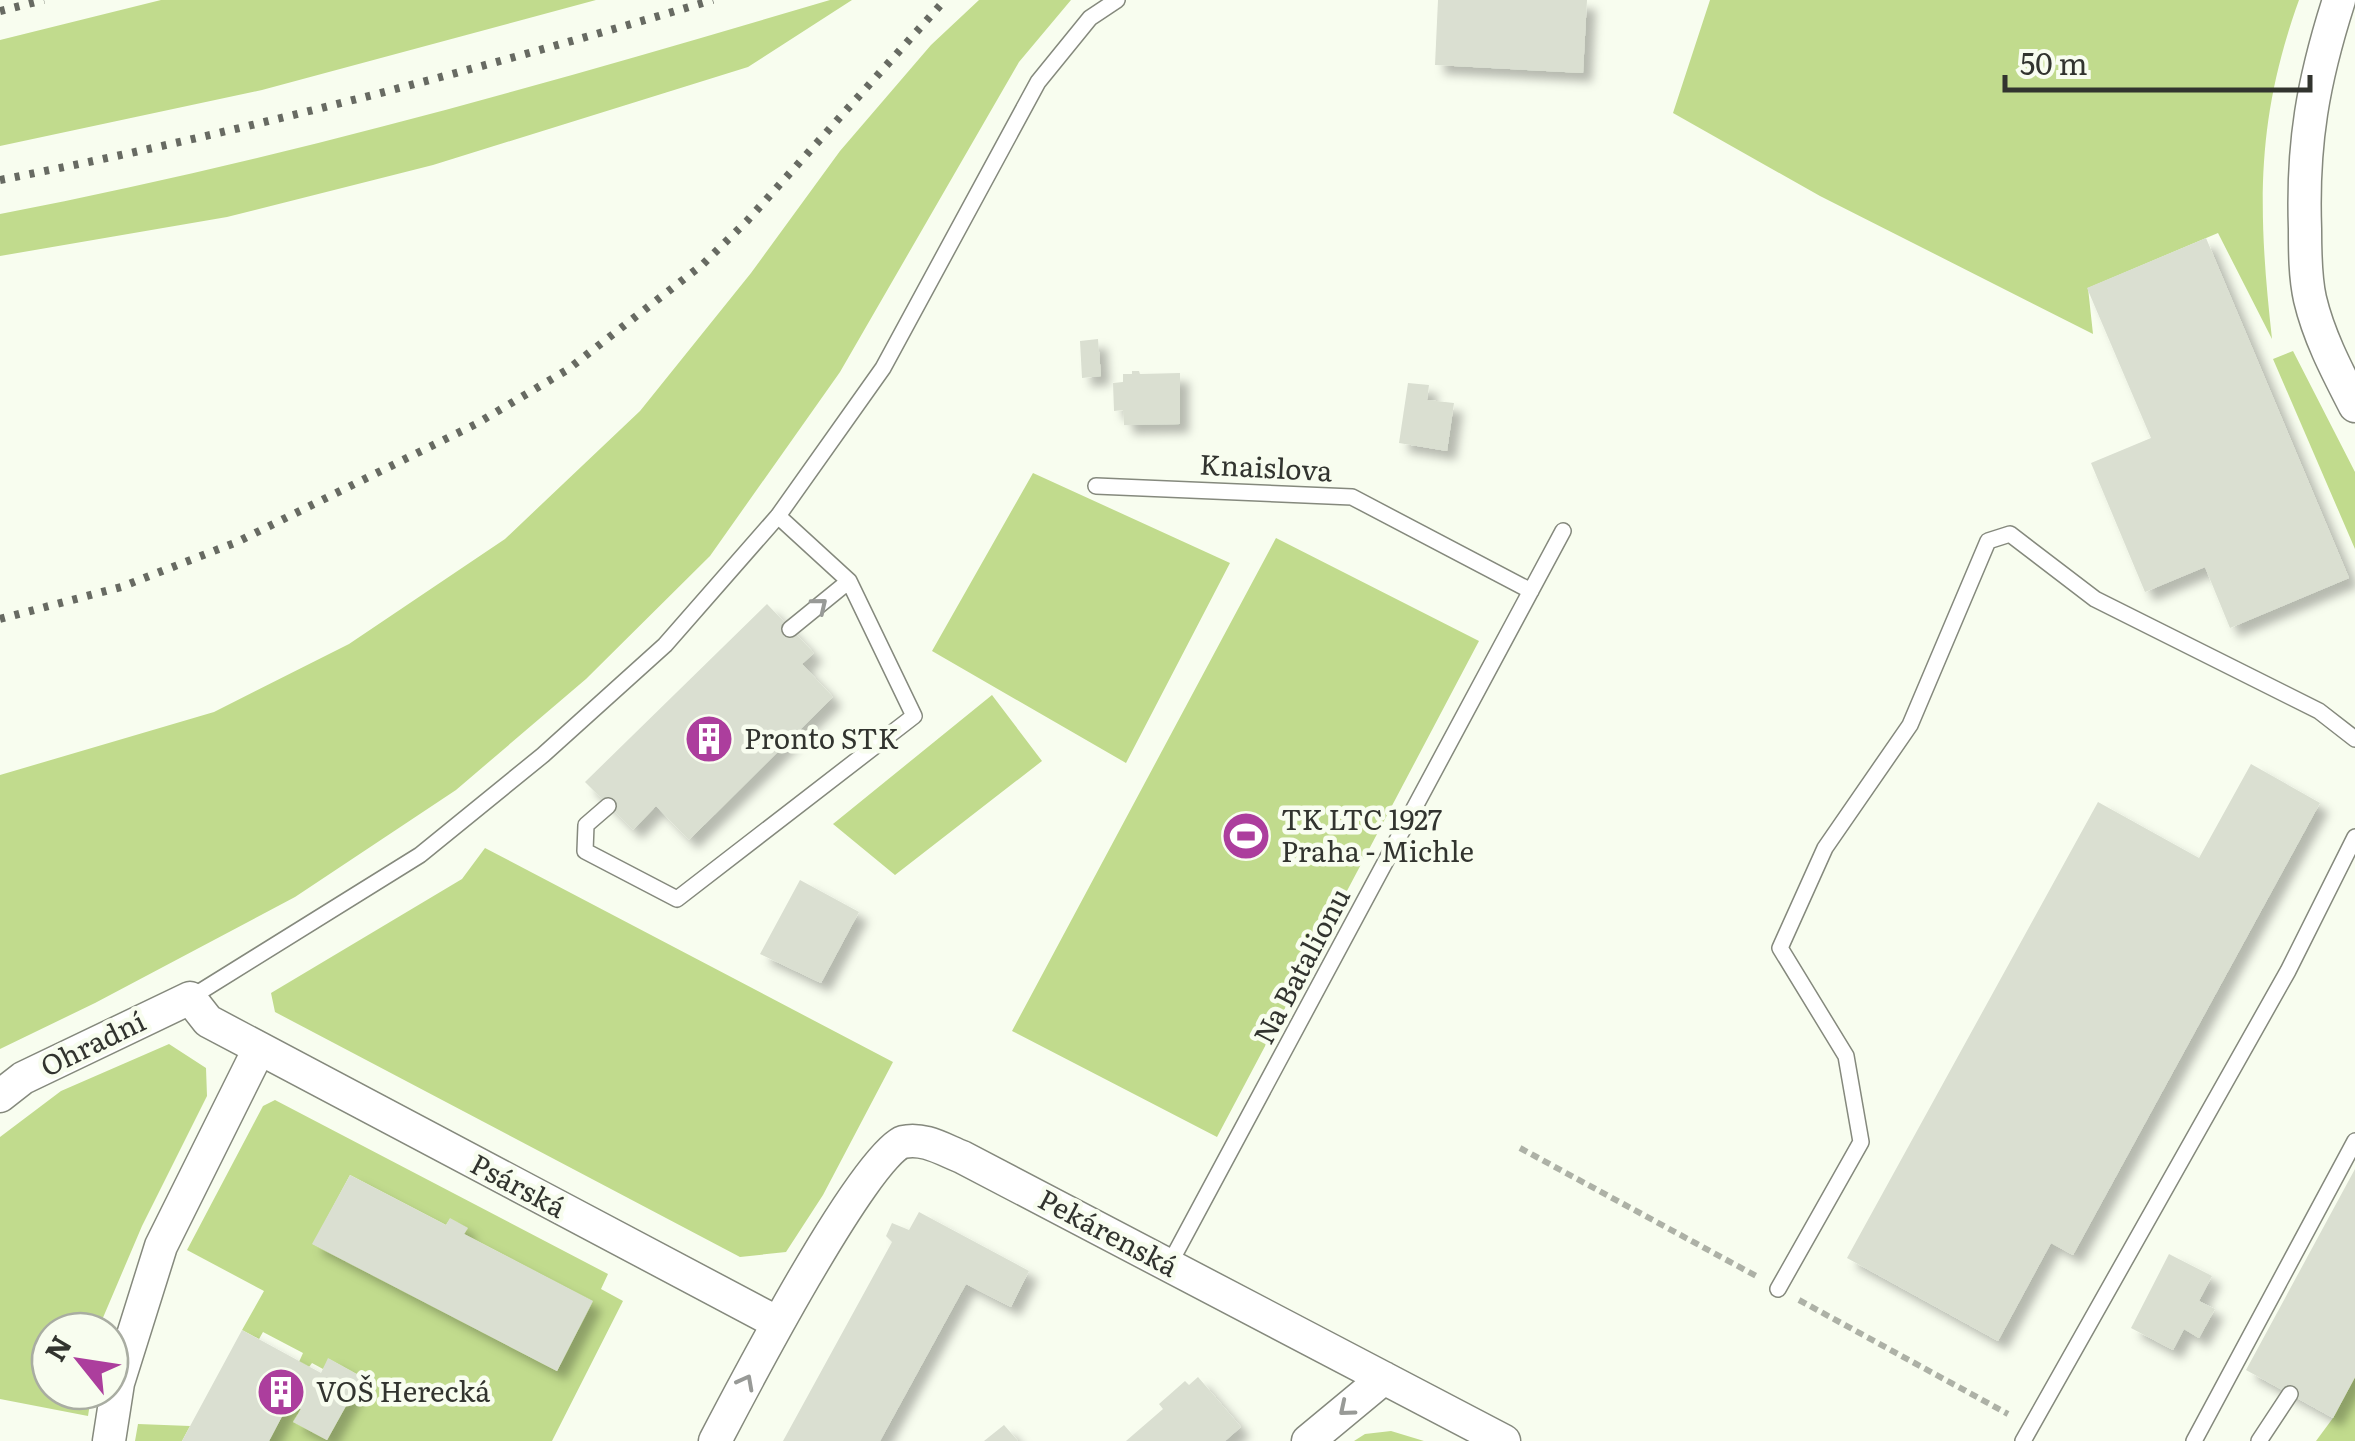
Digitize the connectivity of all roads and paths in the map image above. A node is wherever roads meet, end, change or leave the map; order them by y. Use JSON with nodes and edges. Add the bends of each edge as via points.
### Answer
{"nodes":[{"id":1,"x":1116,"y":0,"type":"edge"},
{"id":2,"x":2339,"y":0,"type":"edge"},
{"id":3,"x":2355,"y":406,"type":"edge"},
{"id":4,"x":1096,"y":486,"type":"dead end"},
{"id":5,"x":778,"y":516,"type":"junction"},
{"id":6,"x":1563,"y":531,"type":"dead end"},
{"id":7,"x":849,"y":581,"type":"junction"},
{"id":8,"x":1531,"y":591,"type":"junction"},
{"id":9,"x":790,"y":629,"type":"dead end"},
{"id":10,"x":2355,"y":739,"type":"edge"},
{"id":11,"x":608,"y":806,"type":"dead end"},
{"id":12,"x":2355,"y":837,"type":"edge"},
{"id":13,"x":190,"y":998,"type":"junction"},
{"id":14,"x":259,"y":1049,"type":"junction"},
{"id":15,"x":0,"y":1096,"type":"edge"},
{"id":16,"x":2355,"y":1140,"type":"edge"},
{"id":17,"x":1169,"y":1266,"type":"junction"},
{"id":18,"x":1778,"y":1289,"type":"dead end"},
{"id":19,"x":778,"y":1322,"type":"junction"},
{"id":20,"x":1384,"y":1378,"type":"junction"},
{"id":21,"x":2290,"y":1394,"type":"dead end"},
{"id":22,"x":109,"y":1441,"type":"edge"},
{"id":23,"x":715,"y":1441,"type":"edge"},
{"id":24,"x":1308,"y":1441,"type":"edge"},
{"id":25,"x":1504,"y":1441,"type":"edge"},
{"id":26,"x":2023,"y":1441,"type":"edge"},
{"id":27,"x":2194,"y":1441,"type":"edge"},
{"id":28,"x":2258,"y":1441,"type":"edge"}],
"edges":[{"from":1,"to":5,"type":"lane","via":[[1090,18],[1038,82],[883,368]]},
{"from":2,"to":3,"type":"street","via":[[2308,118],[2305,246],[2320,334]]},
{"from":4,"to":8,"type":"lane","name":"Knaislova","via":[[1352,497]]},
{"from":5,"to":7,"type":"lane"},
{"from":5,"to":13,"type":"lane","via":[[665,644],[420,856]]},
{"from":6,"to":8,"type":"lane","name":"Na Batalionu"},
{"from":9,"to":7,"type":"lane","one_way":true},
{"from":7,"to":11,"type":"lane","via":[[914,716],[677,899],[585,851],[586,826]]},
{"from":8,"to":17,"type":"lane","name":"Na Batalionu"},
{"from":10,"to":18,"type":"lane","via":[[2319,711],[2095,600],[2010,534],[1988,541],[1910,725],[1825,848],[1780,948],[1846,1056],[1861,1142]]},
{"from":12,"to":26,"type":"lane","via":[[2288,971]]},
{"from":13,"to":14,"type":"street","name":"Psárská","via":[[208,1021]]},
{"from":13,"to":15,"type":"street","name":"Ohradní","via":[[22,1078]]},
{"from":14,"to":19,"type":"street","name":"Psárská"},
{"from":14,"to":22,"type":"street","via":[[162,1246],[118,1383]]},
{"from":16,"to":27,"type":"lane"},
{"from":17,"to":19,"type":"street","name":"Pekárenská","via":[[962,1157],[926,1142],[903,1142],[886,1153],[862,1187]]},
{"from":17,"to":20,"type":"street","name":"Pekárenská"},
{"from":23,"to":19,"type":"street","one_way":true},
{"from":20,"to":24,"type":"street","one_way":true},
{"from":20,"to":25,"type":"street","name":"Pekárenská"},
{"from":21,"to":28,"type":"lane"}]}
